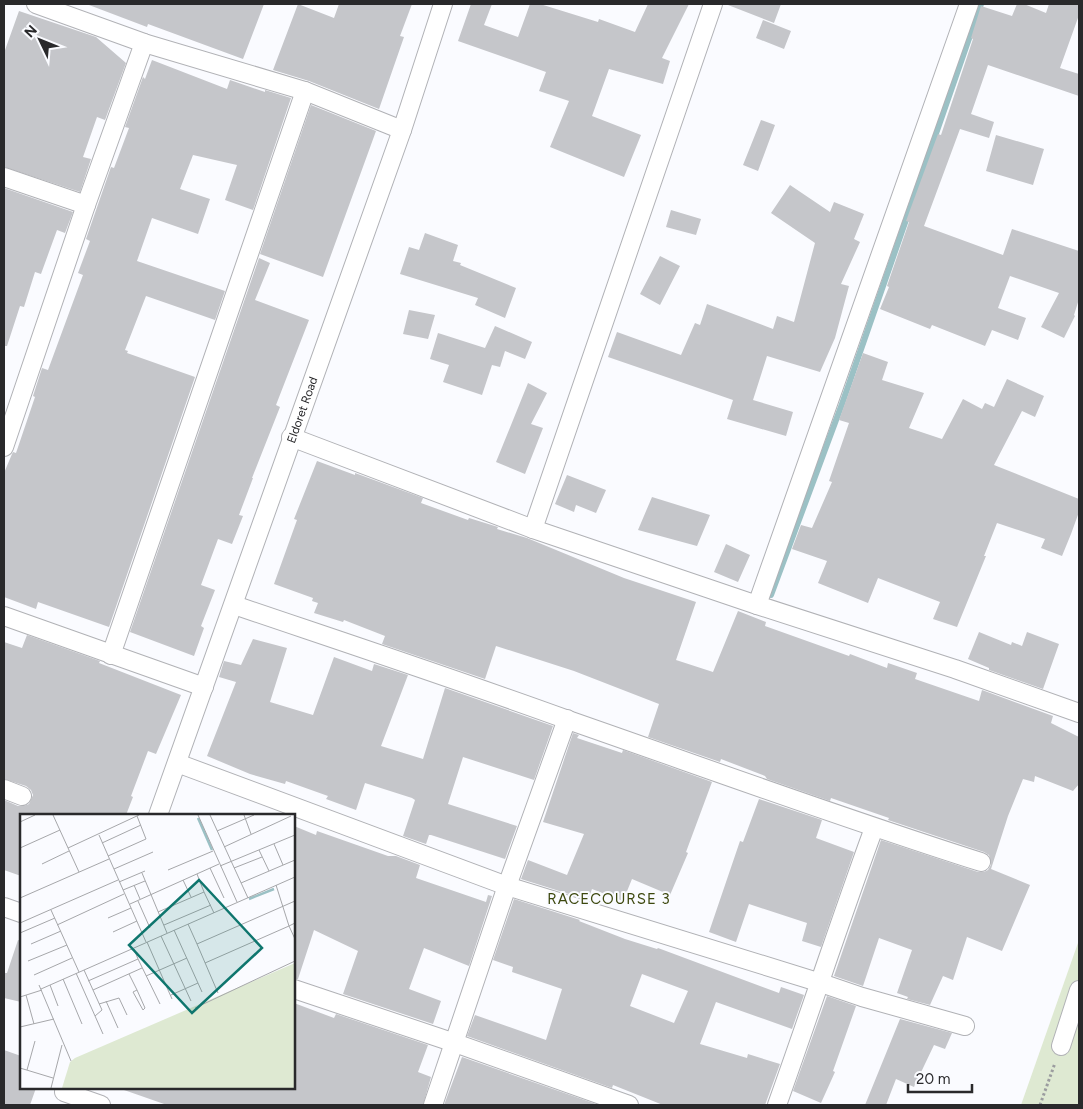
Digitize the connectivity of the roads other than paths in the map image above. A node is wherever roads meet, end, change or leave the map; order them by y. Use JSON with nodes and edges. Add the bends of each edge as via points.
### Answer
{"nodes":[{"id":1,"x":36,"y":4,"type":"edge"},
{"id":2,"x":443,"y":4,"type":"edge"},
{"id":3,"x":714,"y":4,"type":"edge"},
{"id":4,"x":969,"y":4,"type":"edge"},
{"id":5,"x":144,"y":43,"type":"junction"},
{"id":6,"x":305,"y":91,"type":"junction"},
{"id":7,"x":402,"y":130,"type":"junction"},
{"id":8,"x":4,"y":178,"type":"edge"},
{"id":9,"x":86,"y":205,"type":"junction"},
{"id":10,"x":291,"y":437,"type":"junction"},
{"id":11,"x":5,"y":438,"type":"edge"},
{"id":12,"x":533,"y":529,"type":"junction"},
{"id":13,"x":234,"y":605,"type":"junction"},
{"id":14,"x":757,"y":605,"type":"junction"},
{"id":15,"x":4,"y":616,"type":"edge"},
{"id":16,"x":111,"y":655,"type":"junction"},
{"id":17,"x":204,"y":687,"type":"junction"},
{"id":18,"x":1079,"y":713,"type":"edge"},
{"id":19,"x":567,"y":719,"type":"junction"},
{"id":20,"x":177,"y":763,"type":"junction"},
{"id":21,"x":4,"y":789,"type":"edge"},
{"id":22,"x":22,"y":796,"type":"dead end"},
{"id":23,"x":158,"y":814,"type":"edge"},
{"id":24,"x":874,"y":828,"type":"junction"},
{"id":25,"x":981,"y":862,"type":"dead end"},
{"id":26,"x":507,"y":886,"type":"junction"},
{"id":27,"x":4,"y":906,"type":"edge"},
{"id":28,"x":20,"y":913,"type":"edge"},
{"id":29,"x":821,"y":983,"type":"junction"},
{"id":30,"x":295,"y":989,"type":"edge"},
{"id":31,"x":1079,"y":990,"type":"edge"},
{"id":32,"x":964,"y":1026,"type":"dead end"},
{"id":33,"x":455,"y":1043,"type":"junction"},
{"id":34,"x":1061,"y":1046,"type":"road end"},
{"id":35,"x":63,"y":1095,"type":"edge"},
{"id":36,"x":101,"y":1105,"type":"edge"},
{"id":37,"x":433,"y":1105,"type":"edge"},
{"id":38,"x":629,"y":1105,"type":"edge"},
{"id":39,"x":777,"y":1105,"type":"edge"}],
"edges":[{"from":1,"to":5,"type":"street"},
{"from":2,"to":7,"type":"street","name":"Eldoret Road"},
{"from":3,"to":12,"type":"street"},
{"from":4,"to":14,"type":"street"},
{"from":5,"to":6,"type":"street"},
{"from":5,"to":9,"type":"street"},
{"from":6,"to":7,"type":"street"},
{"from":6,"to":16,"type":"street"},
{"from":7,"to":10,"type":"street","name":"Eldoret Road"},
{"from":8,"to":9,"type":"street"},
{"from":9,"to":11,"type":"street"},
{"from":10,"to":12,"type":"street"},
{"from":10,"to":13,"type":"street","name":"Eldoret Road"},
{"from":12,"to":14,"type":"street"},
{"from":13,"to":17,"type":"street","name":"Eldoret Road"},
{"from":13,"to":19,"type":"street"},
{"from":14,"to":18,"type":"street"},
{"from":15,"to":16,"type":"street"},
{"from":16,"to":17,"type":"street"},
{"from":17,"to":20,"type":"street","name":"Eldoret Road"},
{"from":19,"to":24,"type":"street"},
{"from":19,"to":26,"type":"street"},
{"from":20,"to":23,"type":"street","name":"Eldoret Road"},
{"from":20,"to":26,"type":"street"},
{"from":21,"to":22,"type":"street"},
{"from":24,"to":25,"type":"street"},
{"from":24,"to":29,"type":"street","via":[[845,905]]},
{"from":26,"to":29,"type":"street"},
{"from":26,"to":33,"type":"street"},
{"from":27,"to":28,"type":"street"},
{"from":29,"to":32,"type":"street"},
{"from":29,"to":39,"type":"street"},
{"from":30,"to":33,"type":"street"},
{"from":31,"to":34,"type":"street"},
{"from":33,"to":37,"type":"street"},
{"from":33,"to":38,"type":"street"},
{"from":35,"to":36,"type":"street"}]}
